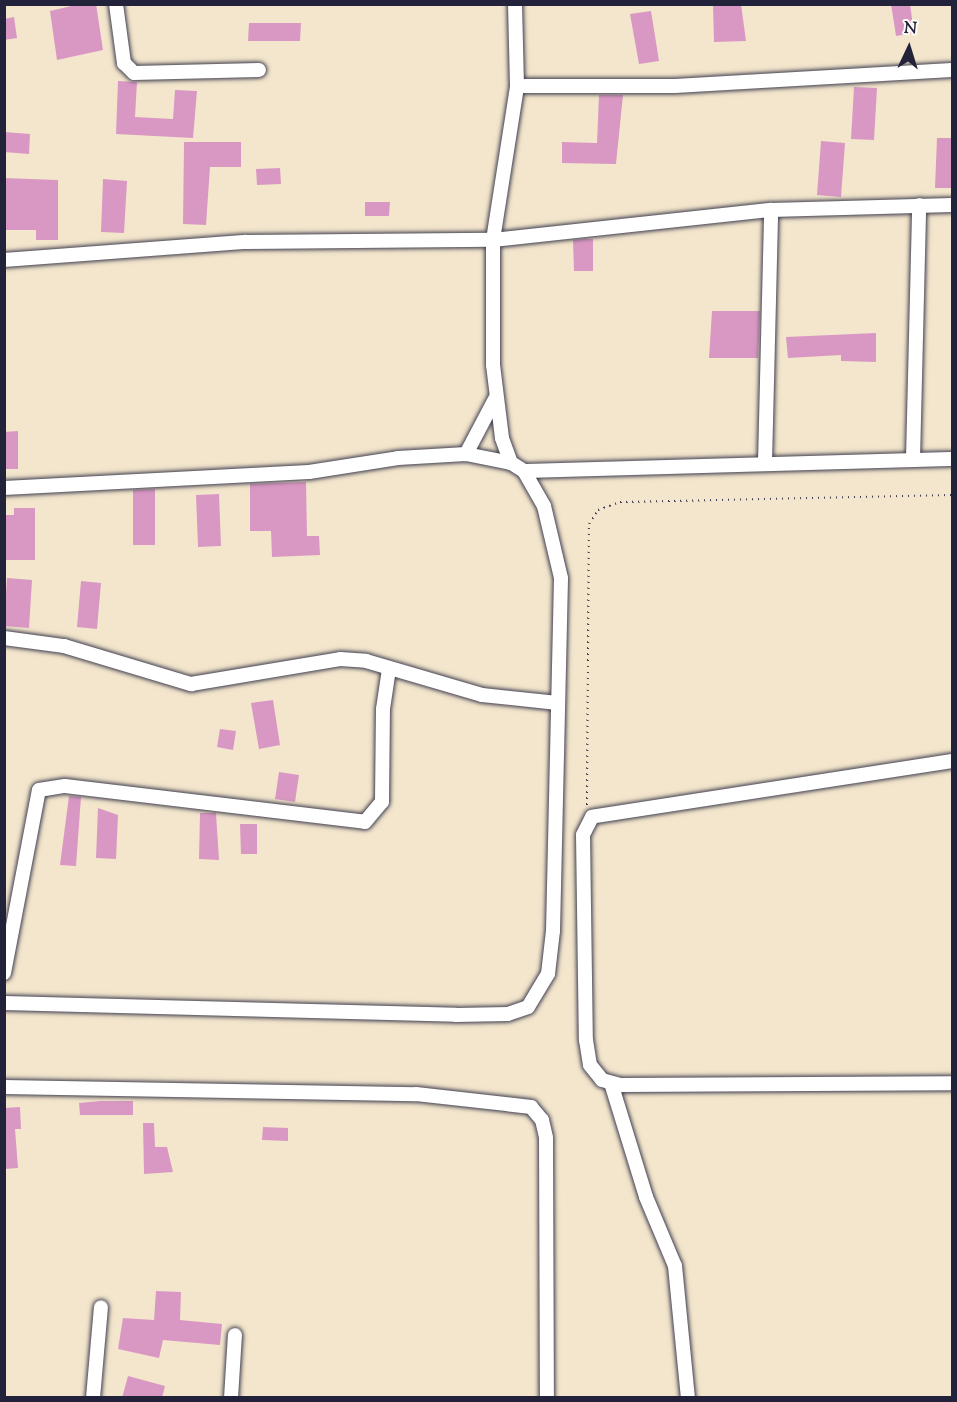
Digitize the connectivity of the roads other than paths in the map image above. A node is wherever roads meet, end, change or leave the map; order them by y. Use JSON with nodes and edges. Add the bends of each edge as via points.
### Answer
{"nodes":[{"id":1,"x":116,"y":4,"type":"edge"},
{"id":2,"x":515,"y":4,"type":"edge"},
{"id":3,"x":260,"y":70,"type":"dead end"},
{"id":4,"x":952,"y":70,"type":"edge"},
{"id":5,"x":517,"y":86,"type":"junction"},
{"id":6,"x":919,"y":205,"type":"junction"},
{"id":7,"x":952,"y":205,"type":"edge"},
{"id":8,"x":771,"y":210,"type":"junction"},
{"id":9,"x":494,"y":240,"type":"junction"},
{"id":10,"x":4,"y":260,"type":"edge"},
{"id":11,"x":495,"y":399,"type":"junction"},
{"id":12,"x":466,"y":454,"type":"junction"},
{"id":13,"x":913,"y":459,"type":"junction"},
{"id":14,"x":952,"y":459,"type":"edge"},
{"id":15,"x":511,"y":463,"type":"junction"},
{"id":16,"x":765,"y":463,"type":"junction"},
{"id":17,"x":524,"y":471,"type":"junction"},
{"id":18,"x":4,"y":488,"type":"edge"},
{"id":19,"x":4,"y":638,"type":"edge"},
{"id":20,"x":389,"y":669,"type":"junction"},
{"id":21,"x":558,"y":703,"type":"junction"},
{"id":22,"x":952,"y":761,"type":"edge"},
{"id":23,"x":4,"y":973,"type":"edge"},
{"id":24,"x":4,"y":1003,"type":"edge"},
{"id":25,"x":611,"y":1083,"type":"junction"},
{"id":26,"x":952,"y":1083,"type":"edge"},
{"id":27,"x":4,"y":1087,"type":"edge"},
{"id":28,"x":101,"y":1308,"type":"dead end"},
{"id":29,"x":235,"y":1335,"type":"dead end"},
{"id":30,"x":93,"y":1398,"type":"edge"},
{"id":31,"x":231,"y":1398,"type":"edge"},
{"id":32,"x":547,"y":1398,"type":"edge"},
{"id":33,"x":688,"y":1398,"type":"edge"}],
"edges":[{"from":1,"to":3,"type":"street","via":[[124,63],[134,73]]},
{"from":2,"to":5,"type":"street"},
{"from":4,"to":5,"type":"street","via":[[675,86]]},
{"from":5,"to":9,"type":"street"},
{"from":6,"to":7,"type":"street"},
{"from":6,"to":8,"type":"street"},
{"from":6,"to":13,"type":"street"},
{"from":8,"to":9,"type":"street"},
{"from":8,"to":16,"type":"street"},
{"from":9,"to":10,"type":"street","via":[[246,242]]},
{"from":9,"to":11,"type":"street"},
{"from":11,"to":12,"type":"street"},
{"from":11,"to":15,"type":"street"},
{"from":12,"to":15,"type":"street"},
{"from":12,"to":18,"type":"street","via":[[398,458],[309,472]]},
{"from":13,"to":14,"type":"street"},
{"from":13,"to":16,"type":"street"},
{"from":15,"to":17,"type":"street"},
{"from":16,"to":17,"type":"street"},
{"from":17,"to":21,"type":"street","via":[[544,506],[561,578]]},
{"from":19,"to":20,"type":"street","via":[[64,646],[191,684],[340,659]]},
{"from":20,"to":21,"type":"street","via":[[482,695]]},
{"from":20,"to":23,"type":"street","via":[[382,709],[382,802],[365,822],[153,800],[65,786],[39,790]]},
{"from":21,"to":24,"type":"street","via":[[550,960],[539,992],[522,1011],[296,1013]]},
{"from":22,"to":25,"type":"street","via":[[592,817],[587,823],[586,1040],[590,1065]]},
{"from":25,"to":26,"type":"street"},
{"from":25,"to":33,"type":"street","via":[[646,1197],[675,1266]]},
{"from":27,"to":32,"type":"street","via":[[416,1094],[531,1107],[542,1120],[546,1138]]},
{"from":28,"to":30,"type":"street"},
{"from":29,"to":31,"type":"street"}]}
